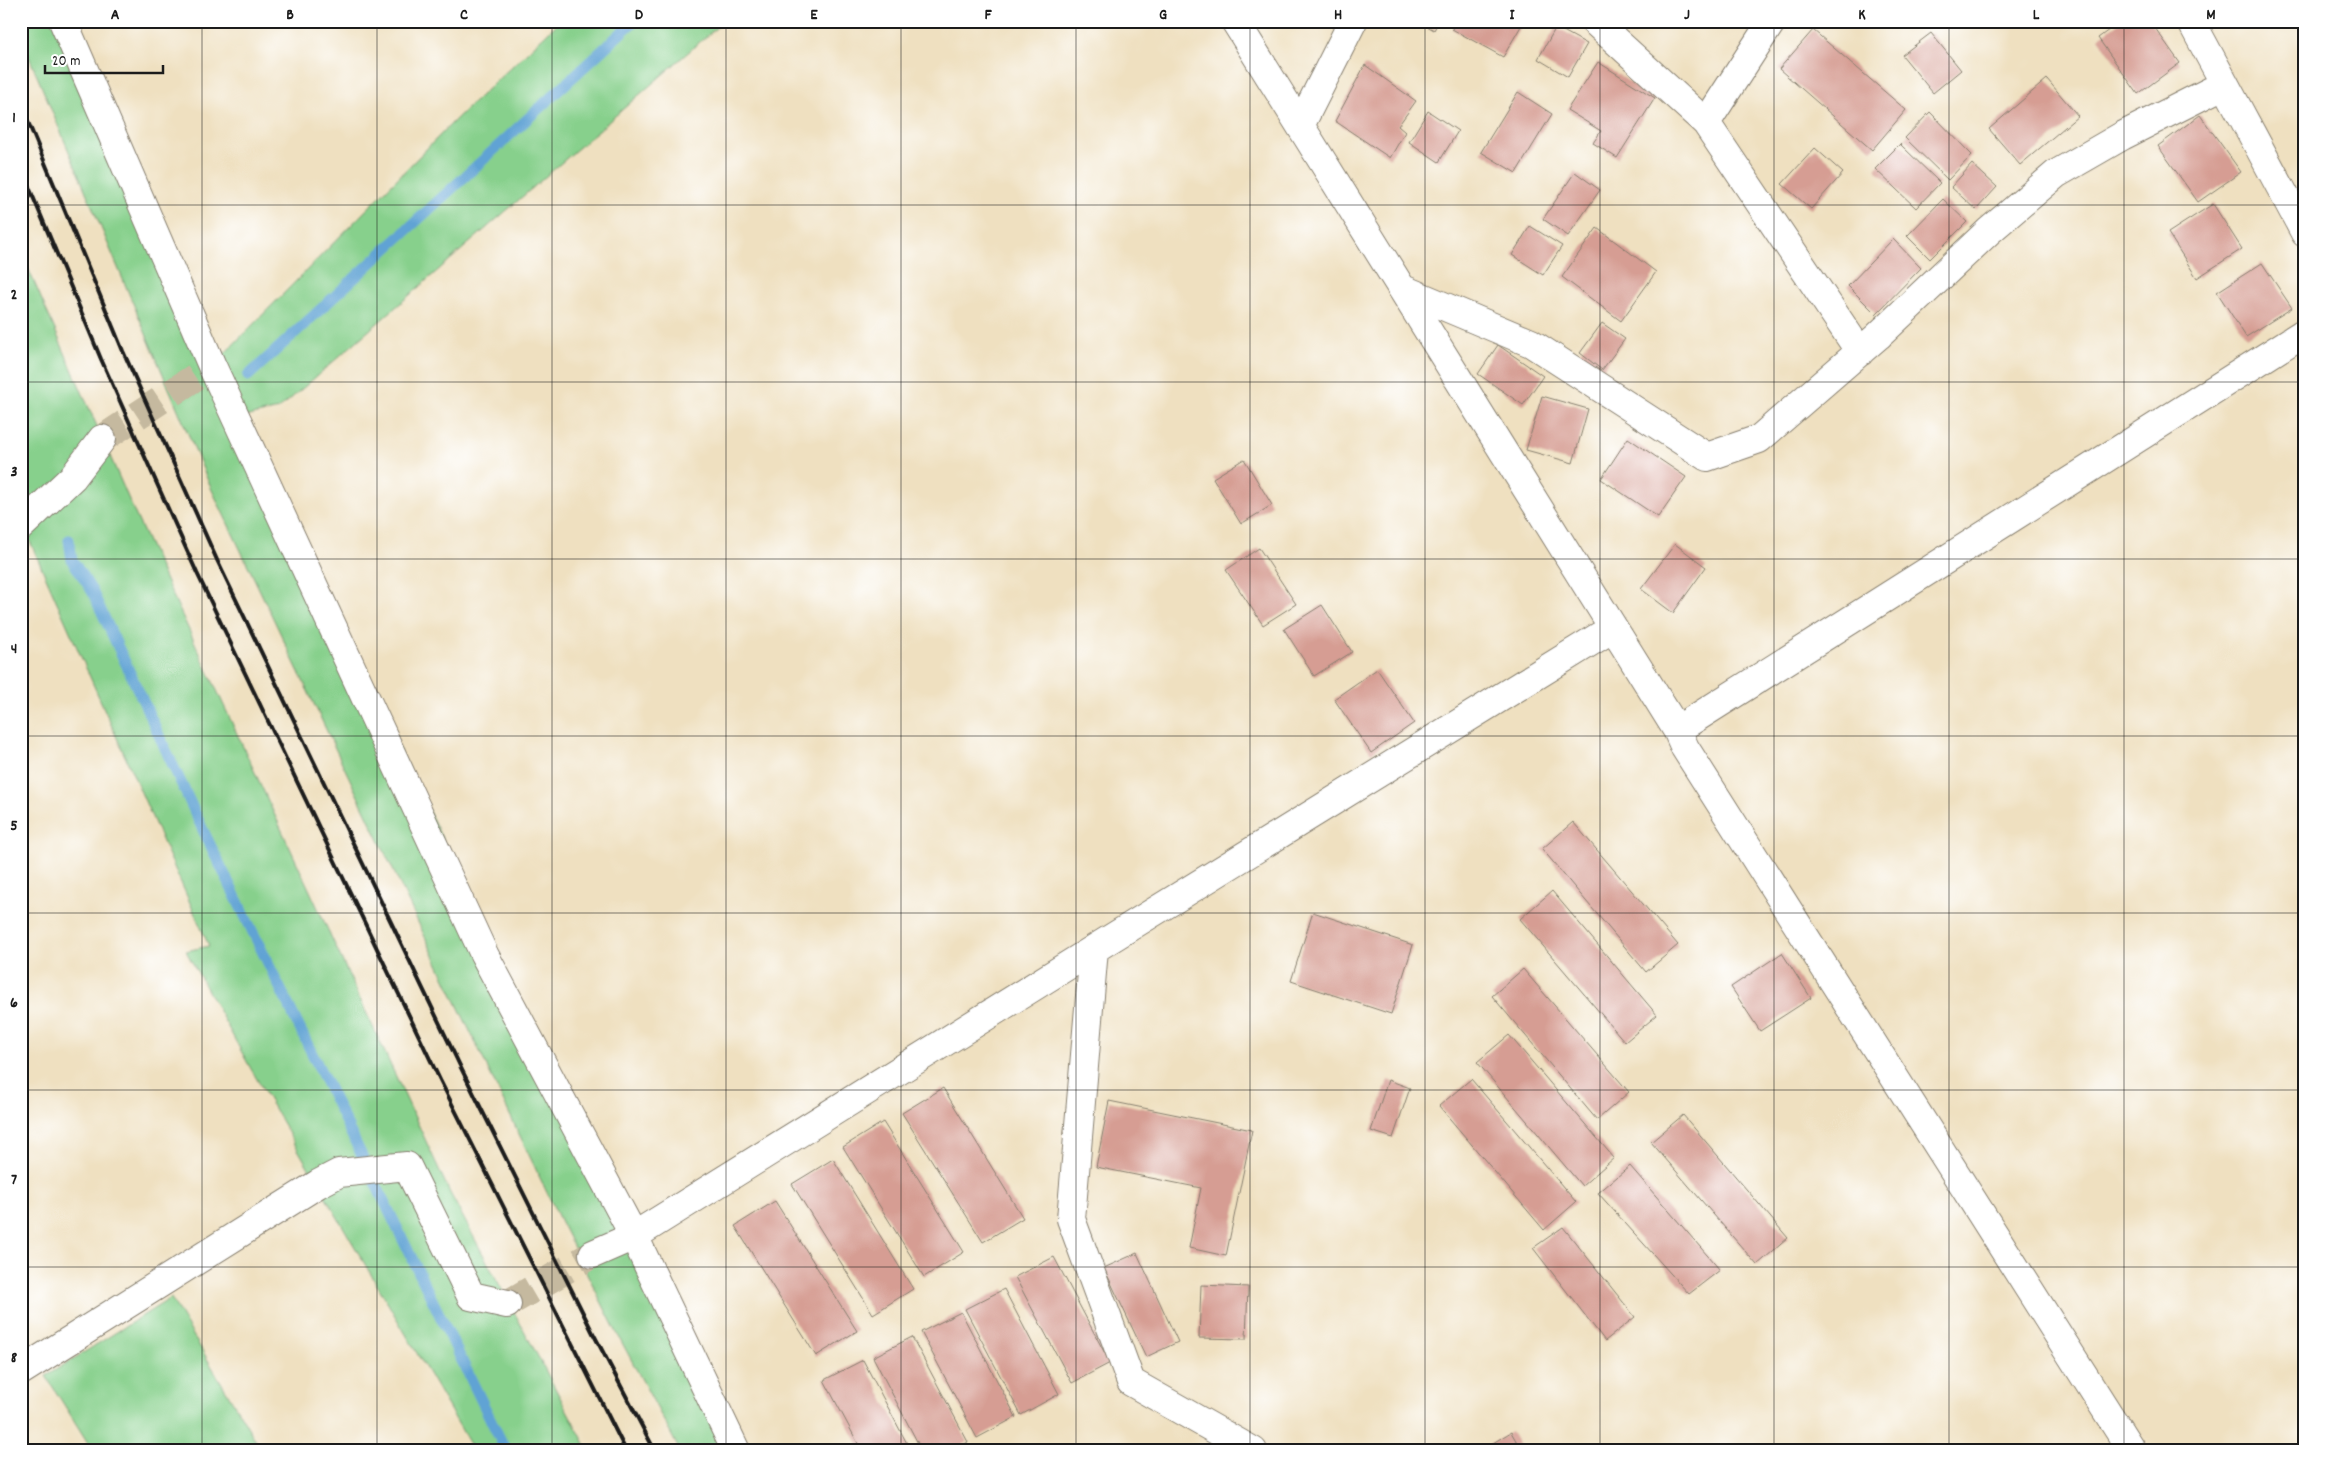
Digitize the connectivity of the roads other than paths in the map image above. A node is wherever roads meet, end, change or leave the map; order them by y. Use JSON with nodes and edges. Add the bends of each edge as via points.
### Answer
{"nodes":[{"id":1,"x":63,"y":21,"type":"edge"},
{"id":2,"x":1235,"y":21,"type":"edge"},
{"id":3,"x":1353,"y":21,"type":"edge"},
{"id":4,"x":1594,"y":21,"type":"edge"},
{"id":5,"x":1772,"y":21,"type":"edge"},
{"id":6,"x":2191,"y":21,"type":"edge"},
{"id":7,"x":2225,"y":84,"type":"junction"},
{"id":8,"x":1706,"y":122,"type":"junction"},
{"id":9,"x":1301,"y":124,"type":"junction"},
{"id":10,"x":2305,"y":233,"type":"edge"},
{"id":11,"x":1403,"y":289,"type":"junction"},
{"id":12,"x":2305,"y":332,"type":"edge"},
{"id":13,"x":1860,"y":352,"type":"junction"},
{"id":14,"x":102,"y":438,"type":"tunnel mouth"},
{"id":15,"x":21,"y":526,"type":"edge"},
{"id":16,"x":1613,"y":628,"type":"junction"},
{"id":17,"x":1677,"y":730,"type":"junction"},
{"id":18,"x":1094,"y":949,"type":"junction"},
{"id":19,"x":634,"y":1236,"type":"junction"},
{"id":20,"x":593,"y":1254,"type":"tunnel mouth"},
{"id":21,"x":507,"y":1304,"type":"tunnel mouth"},
{"id":22,"x":21,"y":1371,"type":"edge"},
{"id":23,"x":736,"y":1451,"type":"edge"},
{"id":24,"x":1253,"y":1451,"type":"edge"},
{"id":25,"x":2132,"y":1451,"type":"edge"}],
"edges":[{"from":1,"to":19,"type":"street","via":[[212,366],[480,945]]},
{"from":2,"to":9,"type":"street"},
{"from":3,"to":9,"type":"street"},
{"from":4,"to":8,"type":"street"},
{"from":5,"to":8,"type":"street"},
{"from":6,"to":7,"type":"street"},
{"from":7,"to":10,"type":"street"},
{"from":7,"to":13,"type":"street","via":[[2122,136],[2056,174],[1989,231]]},
{"from":8,"to":13,"type":"street"},
{"from":9,"to":11,"type":"street"},
{"from":11,"to":13,"type":"street","via":[[1531,343],[1708,457],[1759,439]]},
{"from":11,"to":16,"type":"street"},
{"from":12,"to":17,"type":"street"},
{"from":14,"to":15,"type":"street","via":[[73,477]]},
{"from":16,"to":17,"type":"street"},
{"from":16,"to":18,"type":"street"},
{"from":17,"to":25,"type":"street","via":[[1685,748]]},
{"from":18,"to":19,"type":"street"},
{"from":18,"to":24,"type":"street","via":[[1071,1220],[1131,1382]]},
{"from":19,"to":20,"type":"street"},
{"from":19,"to":23,"type":"street"},
{"from":21,"to":22,"type":"street","via":[[471,1296],[407,1166],[339,1173]]}]}
